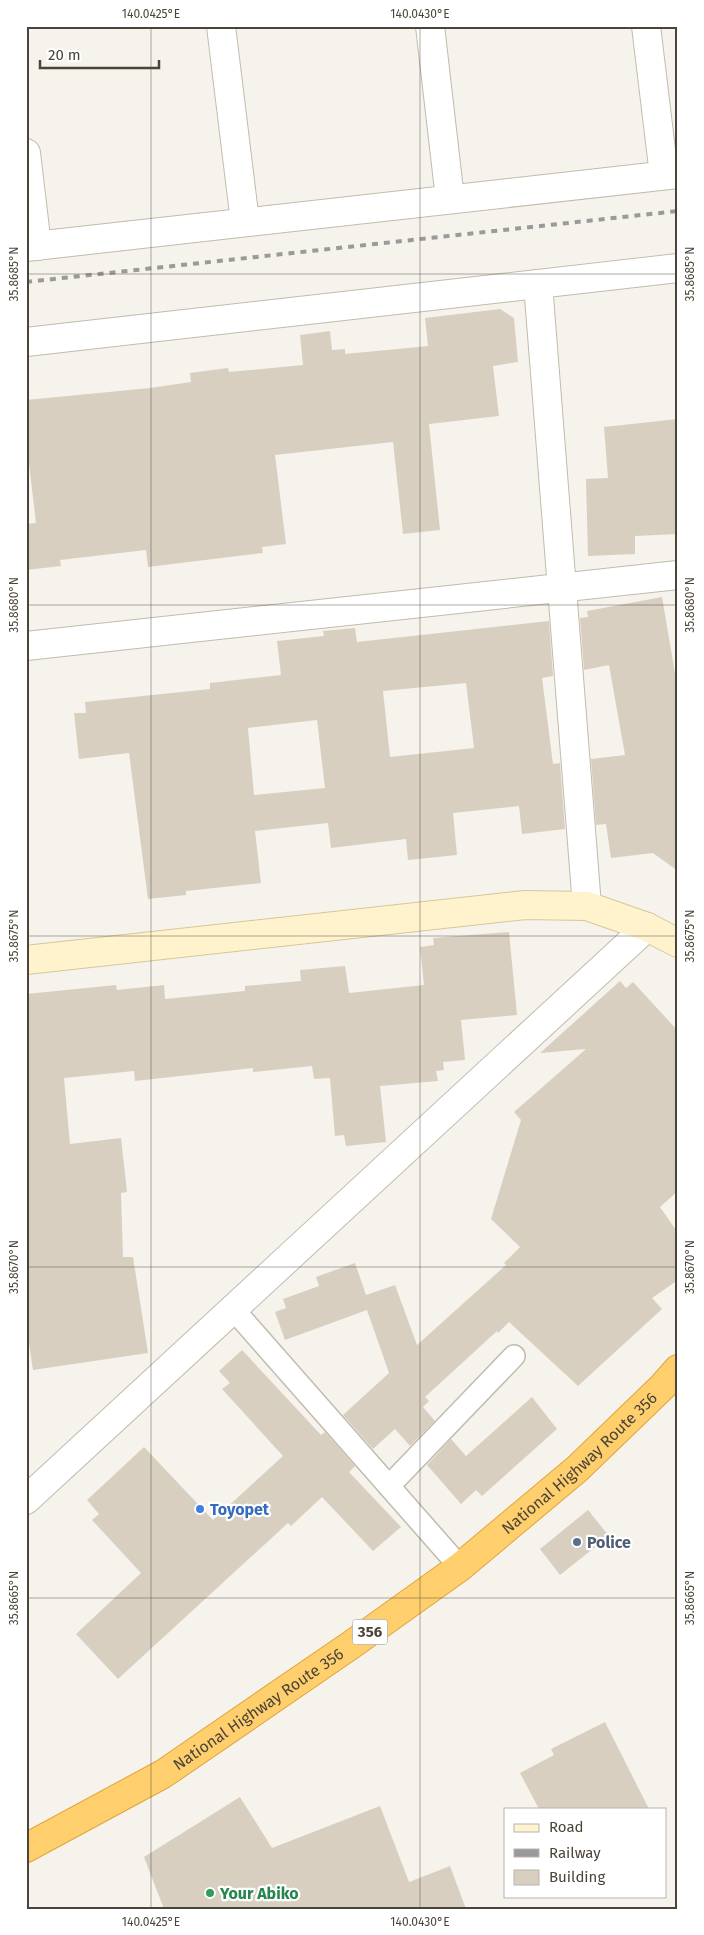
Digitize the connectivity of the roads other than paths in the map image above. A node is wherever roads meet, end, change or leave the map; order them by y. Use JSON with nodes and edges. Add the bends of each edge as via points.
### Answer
{"nodes":[{"id":1,"x":221,"y":26,"type":"edge"},
{"id":2,"x":430,"y":26,"type":"edge"},
{"id":3,"x":646,"y":26,"type":"edge"},
{"id":4,"x":26,"y":153,"type":"edge"},
{"id":5,"x":671,"y":174,"type":"edge"},
{"id":6,"x":450,"y":199,"type":"junction"},
{"id":7,"x":245,"y":222,"type":"junction"},
{"id":8,"x":32,"y":246,"type":"edge"},
{"id":9,"x":678,"y":268,"type":"edge"},
{"id":10,"x":538,"y":284,"type":"junction"},
{"id":11,"x":26,"y":342,"type":"edge"},
{"id":12,"x":678,"y":575,"type":"edge"},
{"id":13,"x":563,"y":588,"type":"junction"},
{"id":14,"x":26,"y":646,"type":"edge"},
{"id":15,"x":587,"y":906,"type":"junction"},
{"id":16,"x":647,"y":927,"type":"junction"},
{"id":17,"x":678,"y":943,"type":"edge"},
{"id":18,"x":26,"y":960,"type":"edge"},
{"id":19,"x":234,"y":1310,"type":"junction"},
{"id":20,"x":514,"y":1356,"type":"dead end"},
{"id":21,"x":678,"y":1368,"type":"edge"},
{"id":22,"x":389,"y":1486,"type":"junction"},
{"id":23,"x":26,"y":1500,"type":"edge"},
{"id":24,"x":460,"y":1567,"type":"junction"},
{"id":25,"x":26,"y":1848,"type":"edge"}],
"edges":[{"from":1,"to":7,"type":"street"},
{"from":2,"to":6,"type":"street"},
{"from":3,"to":5,"type":"street"},
{"from":4,"to":8,"type":"street"},
{"from":5,"to":6,"type":"street"},
{"from":6,"to":7,"type":"street"},
{"from":7,"to":8,"type":"street"},
{"from":9,"to":10,"type":"street"},
{"from":10,"to":11,"type":"street"},
{"from":10,"to":13,"type":"street"},
{"from":12,"to":13,"type":"street"},
{"from":13,"to":14,"type":"street"},
{"from":13,"to":15,"type":"street"},
{"from":15,"to":16,"type":"street"},
{"from":15,"to":18,"type":"street","via":[[516,906]]},
{"from":16,"to":17,"type":"street"},
{"from":16,"to":19,"type":"street"},
{"from":19,"to":22,"type":"lane"},
{"from":19,"to":23,"type":"street"},
{"from":20,"to":22,"type":"lane"},
{"from":21,"to":24,"type":"highway","name":"National Highway Route 356","number":"356","via":[[576,1469]]},
{"from":22,"to":24,"type":"lane"},
{"from":24,"to":25,"type":"highway","name":"National Highway Route 356","number":"356","via":[[163,1774]]}]}
